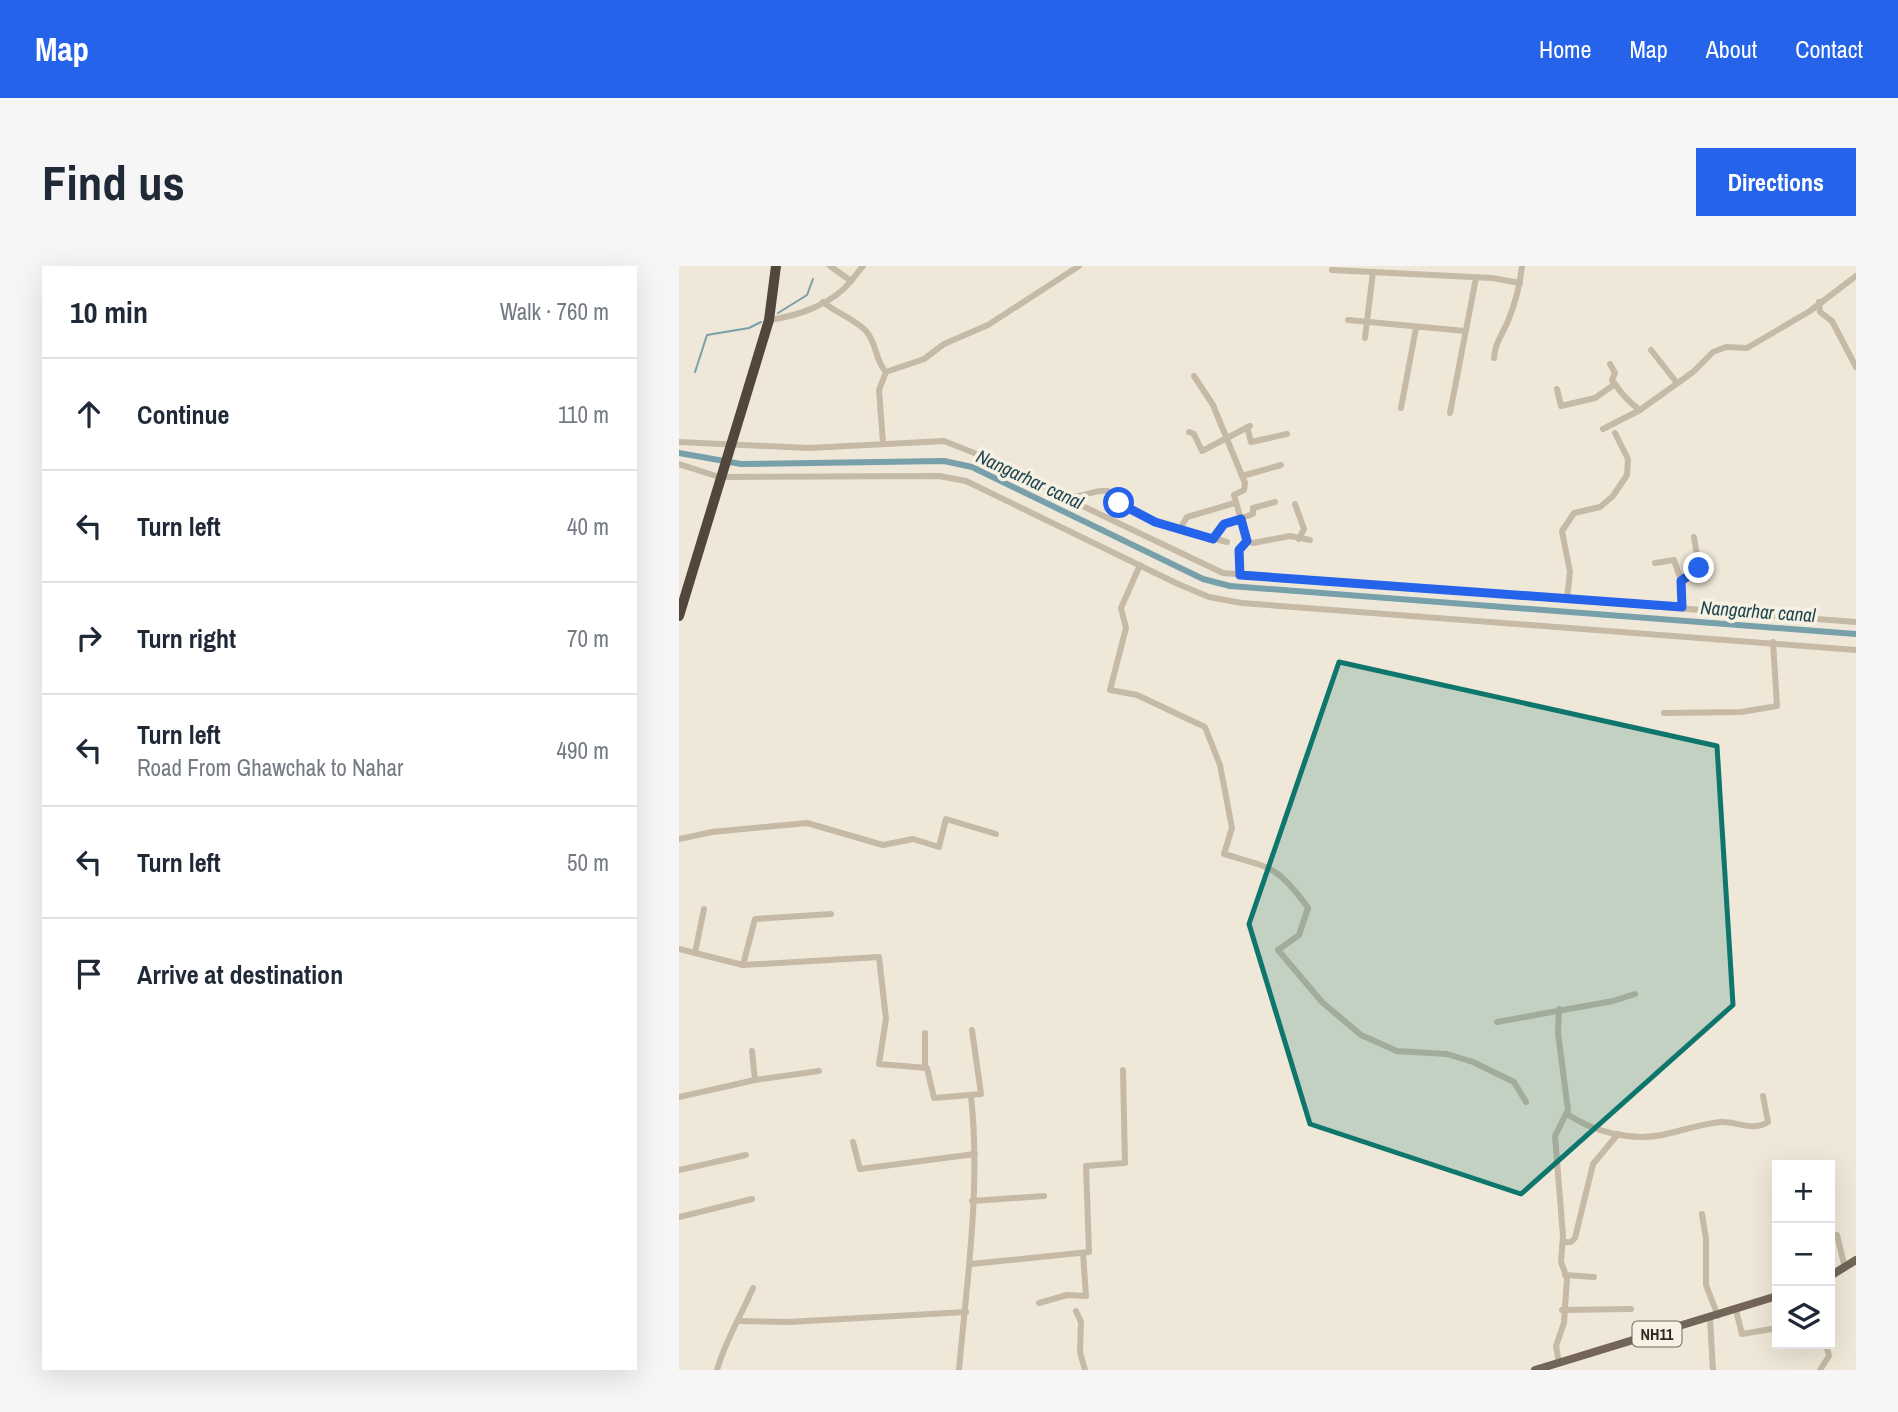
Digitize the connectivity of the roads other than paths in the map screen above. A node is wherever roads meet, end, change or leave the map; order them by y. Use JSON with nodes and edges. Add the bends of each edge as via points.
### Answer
{"nodes":[{"id":1,"x":776,"y":266,"type":"edge"},
{"id":2,"x":830,"y":266,"type":"edge"},
{"id":3,"x":863,"y":266,"type":"edge"},
{"id":4,"x":1079,"y":266,"type":"edge"},
{"id":5,"x":1522,"y":266,"type":"edge"},
{"id":6,"x":1332,"y":270,"type":"dead end"},
{"id":7,"x":1373,"y":272,"type":"junction"},
{"id":8,"x":1856,"y":276,"type":"edge"},
{"id":9,"x":1476,"y":278,"type":"junction"},
{"id":10,"x":851,"y":281,"type":"junction"},
{"id":11,"x":1520,"y":283,"type":"junction"},
{"id":12,"x":823,"y":302,"type":"junction"},
{"id":13,"x":1819,"y":302,"type":"junction"},
{"id":14,"x":769,"y":320,"type":"junction"},
{"id":15,"x":1348,"y":320,"type":"dead end"},
{"id":16,"x":1367,"y":322,"type":"junction"},
{"id":17,"x":1416,"y":328,"type":"junction"},
{"id":18,"x":1465,"y":331,"type":"junction"},
{"id":19,"x":1365,"y":338,"type":"dead end"},
{"id":20,"x":1651,"y":350,"type":"dead end"},
{"id":21,"x":1494,"y":358,"type":"dead end"},
{"id":22,"x":1611,"y":364,"type":"dead end"},
{"id":23,"x":1856,"y":366,"type":"edge"},
{"id":24,"x":886,"y":372,"type":"junction"},
{"id":25,"x":1194,"y":376,"type":"dead end"},
{"id":26,"x":1677,"y":383,"type":"junction"},
{"id":27,"x":1615,"y":384,"type":"junction"},
{"id":28,"x":1557,"y":389,"type":"dead end"},
{"id":29,"x":1401,"y":408,"type":"dead end"},
{"id":30,"x":1640,"y":410,"type":"junction"},
{"id":31,"x":1450,"y":413,"type":"dead end"},
{"id":32,"x":1603,"y":429,"type":"dead end"},
{"id":33,"x":1189,"y":432,"type":"dead end"},
{"id":34,"x":1615,"y":433,"type":"dead end"},
{"id":35,"x":1287,"y":434,"type":"dead end"},
{"id":36,"x":1226,"y":436,"type":"junction"},
{"id":37,"x":679,"y":442,"type":"edge"},
{"id":38,"x":883,"y":443,"type":"junction"},
{"id":39,"x":729,"y":448,"type":"junction"},
{"id":40,"x":679,"y":464,"type":"edge"},
{"id":41,"x":1281,"y":465,"type":"dead end"},
{"id":42,"x":1242,"y":476,"type":"junction"},
{"id":43,"x":719,"y":477,"type":"junction"},
{"id":44,"x":1057,"y":494,"type":"junction"},
{"id":45,"x":1275,"y":502,"type":"dead end"},
{"id":46,"x":1295,"y":504,"type":"dead end"},
{"id":47,"x":1236,"y":506,"type":"junction"},
{"id":48,"x":1253,"y":508,"type":"junction"},
{"id":49,"x":1241,"y":519,"type":"junction"},
{"id":50,"x":1181,"y":527,"type":"junction"},
{"id":51,"x":1694,"y":537,"type":"dead end"},
{"id":52,"x":1213,"y":539,"type":"junction"},
{"id":53,"x":1299,"y":539,"type":"junction"},
{"id":54,"x":1310,"y":540,"type":"dead end"},
{"id":55,"x":1247,"y":541,"type":"junction"},
{"id":56,"x":1227,"y":542,"type":"dead end"},
{"id":57,"x":1655,"y":563,"type":"dead end"},
{"id":58,"x":1140,"y":565,"type":"junction"},
{"id":59,"x":1240,"y":575,"type":"junction"},
{"id":60,"x":1681,"y":581,"type":"junction"},
{"id":61,"x":1567,"y":599,"type":"junction"},
{"id":62,"x":1682,"y":607,"type":"junction"},
{"id":63,"x":679,"y":616,"type":"edge"},
{"id":64,"x":1856,"y":622,"type":"edge"},
{"id":65,"x":1773,"y":642,"type":"junction"},
{"id":66,"x":1856,"y":650,"type":"edge"},
{"id":67,"x":1664,"y":713,"type":"dead end"},
{"id":68,"x":996,"y":834,"type":"dead end"},
{"id":69,"x":679,"y":839,"type":"edge"},
{"id":70,"x":703,"y":909,"type":"dead end"},
{"id":71,"x":831,"y":914,"type":"dead end"},
{"id":72,"x":679,"y":949,"type":"edge"},
{"id":73,"x":695,"y":953,"type":"junction"},
{"id":74,"x":743,"y":965,"type":"junction"},
{"id":75,"x":1635,"y":994,"type":"dead end"},
{"id":76,"x":1559,"y":1009,"type":"junction"},
{"id":77,"x":1497,"y":1022,"type":"dead end"},
{"id":78,"x":972,"y":1030,"type":"dead end"},
{"id":79,"x":925,"y":1033,"type":"dead end"},
{"id":80,"x":752,"y":1051,"type":"dead end"},
{"id":81,"x":925,"y":1068,"type":"junction"},
{"id":82,"x":1123,"y":1070,"type":"dead end"},
{"id":83,"x":819,"y":1071,"type":"dead end"},
{"id":84,"x":755,"y":1080,"type":"junction"},
{"id":85,"x":971,"y":1096,"type":"junction"},
{"id":86,"x":1763,"y":1096,"type":"dead end"},
{"id":87,"x":679,"y":1097,"type":"edge"},
{"id":88,"x":1526,"y":1102,"type":"dead end"},
{"id":89,"x":1567,"y":1114,"type":"junction"},
{"id":90,"x":1618,"y":1134,"type":"junction"},
{"id":91,"x":853,"y":1142,"type":"dead end"},
{"id":92,"x":975,"y":1154,"type":"junction"},
{"id":93,"x":746,"y":1155,"type":"dead end"},
{"id":94,"x":679,"y":1170,"type":"edge"},
{"id":95,"x":1044,"y":1196,"type":"dead end"},
{"id":96,"x":752,"y":1199,"type":"dead end"},
{"id":97,"x":972,"y":1201,"type":"junction"},
{"id":98,"x":1702,"y":1214,"type":"dead end"},
{"id":99,"x":679,"y":1217,"type":"edge"},
{"id":100,"x":1837,"y":1235,"type":"dead end"},
{"id":101,"x":1563,"y":1241,"type":"junction"},
{"id":102,"x":1083,"y":1253,"type":"junction"},
{"id":103,"x":1856,"y":1260,"type":"edge"},
{"id":104,"x":971,"y":1264,"type":"junction"},
{"id":105,"x":1845,"y":1268,"type":"junction"},
{"id":106,"x":1835,"y":1273,"type":"edge"},
{"id":107,"x":1564,"y":1275,"type":"junction"},
{"id":108,"x":1594,"y":1277,"type":"dead end"},
{"id":109,"x":753,"y":1288,"type":"dead end"},
{"id":110,"x":1772,"y":1298,"type":"edge"},
{"id":111,"x":1039,"y":1303,"type":"dead end"},
{"id":112,"x":1632,"y":1308,"type":"dead end"},
{"id":113,"x":1562,"y":1310,"type":"junction"},
{"id":114,"x":1736,"y":1310,"type":"junction"},
{"id":115,"x":1076,"y":1311,"type":"dead end"},
{"id":116,"x":966,"y":1312,"type":"junction"},
{"id":117,"x":1714,"y":1317,"type":"junction"},
{"id":118,"x":738,"y":1321,"type":"junction"},
{"id":119,"x":1772,"y":1329,"type":"edge"},
{"id":120,"x":1827,"y":1349,"type":"edge"},
{"id":121,"x":1559,"y":1363,"type":"junction"},
{"id":122,"x":717,"y":1370,"type":"edge"},
{"id":123,"x":959,"y":1370,"type":"edge"},
{"id":124,"x":1085,"y":1370,"type":"edge"},
{"id":125,"x":1539,"y":1370,"type":"edge"},
{"id":126,"x":1713,"y":1370,"type":"edge"},
{"id":127,"x":1820,"y":1370,"type":"edge"}],
"edges":[{"from":1,"to":14,"type":"highway"},
{"from":2,"to":10,"type":"street"},
{"from":3,"to":10,"type":"street"},
{"from":4,"to":24,"type":"street","via":[[988,325],[944,344],[924,359]]},
{"from":5,"to":11,"type":"street"},
{"from":6,"to":7,"type":"street"},
{"from":7,"to":9,"type":"street"},
{"from":7,"to":16,"type":"street"},
{"from":8,"to":13,"type":"street"},
{"from":9,"to":11,"type":"street"},
{"from":9,"to":18,"type":"street"},
{"from":10,"to":12,"type":"street","via":[[839,296]]},
{"from":11,"to":21,"type":"street","via":[[1495,344]]},
{"from":12,"to":14,"type":"street","via":[[790,317]]},
{"from":12,"to":24,"type":"street","via":[[865,329]]},
{"from":13,"to":23,"type":"street","via":[[1820,312],[1832,321]]},
{"from":13,"to":26,"type":"street","via":[[1747,348],[1726,346],[1713,352]]},
{"from":14,"to":39,"type":"highway"},
{"from":15,"to":16,"type":"street"},
{"from":16,"to":17,"type":"street"},
{"from":16,"to":19,"type":"street"},
{"from":17,"to":18,"type":"street"},
{"from":17,"to":29,"type":"street"},
{"from":18,"to":31,"type":"street"},
{"from":20,"to":26,"type":"street"},
{"from":22,"to":27,"type":"street"},
{"from":24,"to":38,"type":"street","via":[[879,390]]},
{"from":25,"to":36,"type":"street"},
{"from":26,"to":30,"type":"street"},
{"from":27,"to":28,"type":"street","via":[[1595,398],[1561,406]]},
{"from":27,"to":30,"type":"street"},
{"from":30,"to":32,"type":"street"},
{"from":33,"to":36,"type":"street","via":[[1194,433],[1202,451]]},
{"from":34,"to":61,"type":"street","via":[[1628,459],[1626,475],[1613,496],[1600,507],[1574,513],[1562,531],[1570,572]]},
{"from":35,"to":36,"type":"street","via":[[1251,442],[1248,426]]},
{"from":36,"to":42,"type":"street"},
{"from":37,"to":39,"type":"street"},
{"from":38,"to":39,"type":"street"},
{"from":38,"to":44,"type":"street","via":[[944,441],[1002,464]]},
{"from":39,"to":43,"type":"highway"},
{"from":40,"to":43,"type":"street"},
{"from":41,"to":42,"type":"street"},
{"from":42,"to":47,"type":"street","via":[[1244,490],[1234,495]]},
{"from":43,"to":58,"type":"street","via":[[939,476],[966,481]]},
{"from":43,"to":63,"type":"highway"},
{"from":44,"to":50,"type":"street","via":[[1083,498],[1097,490],[1108,491],[1125,509]]},
{"from":44,"to":59,"type":"street","via":[[1191,560]]},
{"from":45,"to":48,"type":"street"},
{"from":46,"to":53,"type":"street","via":[[1304,529]]},
{"from":47,"to":48,"type":"street"},
{"from":47,"to":49,"type":"street"},
{"from":47,"to":50,"type":"street","via":[[1187,517]]},
{"from":48,"to":49,"type":"street","via":[[1253,514]]},
{"from":49,"to":52,"type":"street","via":[[1224,524]]},
{"from":49,"to":55,"type":"street"},
{"from":50,"to":52,"type":"street"},
{"from":51,"to":60,"type":"street","via":[[1699,568]]},
{"from":52,"to":56,"type":"street"},
{"from":53,"to":54,"type":"street"},
{"from":53,"to":55,"type":"street"},
{"from":55,"to":59,"type":"street","via":[[1239,550]]},
{"from":57,"to":60,"type":"street","via":[[1674,559]]},
{"from":58,"to":65,"type":"street","via":[[1209,597],[1242,603]]},
{"from":58,"to":88,"type":"street","via":[[1121,608],[1126,628],[1110,690],[1137,695],[1205,727],[1220,765],[1232,828],[1224,855],[1286,877],[1308,908],[1299,935],[1278,950],[1322,1002],[1361,1035],[1397,1051],[1447,1054],[1473,1062],[1514,1083]]},
{"from":59,"to":61,"type":"street"},
{"from":60,"to":62,"type":"street"},
{"from":61,"to":62,"type":"street"},
{"from":62,"to":64,"type":"street"},
{"from":65,"to":66,"type":"street"},
{"from":65,"to":67,"type":"street","via":[[1777,706],[1741,712]]},
{"from":68,"to":69,"type":"street","via":[[946,819],[939,846],[913,839],[883,845],[807,823]]},
{"from":70,"to":73,"type":"street"},
{"from":71,"to":74,"type":"street","via":[[755,919]]},
{"from":72,"to":73,"type":"street"},
{"from":73,"to":74,"type":"street"},
{"from":74,"to":81,"type":"street","via":[[879,957],[886,1019],[879,1064]]},
{"from":75,"to":76,"type":"street"},
{"from":76,"to":77,"type":"street"},
{"from":76,"to":89,"type":"street"},
{"from":78,"to":85,"type":"street","via":[[981,1094]]},
{"from":79,"to":81,"type":"street"},
{"from":80,"to":84,"type":"street"},
{"from":81,"to":85,"type":"street","via":[[932,1097]]},
{"from":82,"to":102,"type":"street","via":[[1126,1161],[1086,1166],[1090,1252]]},
{"from":83,"to":84,"type":"street"},
{"from":84,"to":87,"type":"street"},
{"from":85,"to":92,"type":"street"},
{"from":86,"to":90,"type":"street","via":[[1765,1124],[1751,1127],[1721,1122],[1661,1135]]},
{"from":89,"to":90,"type":"street","via":[[1580,1123]]},
{"from":89,"to":101,"type":"street","via":[[1555,1136]]},
{"from":90,"to":101,"type":"street","via":[[1593,1164],[1576,1238]]},
{"from":91,"to":92,"type":"street","via":[[860,1169]]},
{"from":92,"to":97,"type":"street"},
{"from":93,"to":94,"type":"street"},
{"from":95,"to":97,"type":"street"},
{"from":96,"to":99,"type":"street"},
{"from":97,"to":104,"type":"street"},
{"from":98,"to":117,"type":"street","via":[[1706,1285]]},
{"from":100,"to":105,"type":"street"},
{"from":101,"to":107,"type":"street"},
{"from":102,"to":104,"type":"street"},
{"from":102,"to":111,"type":"street","via":[[1086,1296],[1067,1295]]},
{"from":103,"to":105,"type":"main road"},
{"from":104,"to":116,"type":"street"},
{"from":105,"to":106,"type":"main road"},
{"from":107,"to":108,"type":"street"},
{"from":107,"to":113,"type":"street"},
{"from":109,"to":118,"type":"street"},
{"from":110,"to":114,"type":"main road","number":"NH11"},
{"from":112,"to":113,"type":"street"},
{"from":113,"to":121,"type":"street","via":[[1564,1323],[1556,1346]]},
{"from":114,"to":117,"type":"main road","number":"NH11"},
{"from":114,"to":119,"type":"street","via":[[1742,1334]]},
{"from":115,"to":124,"type":"street"},
{"from":116,"to":118,"type":"street"},
{"from":116,"to":123,"type":"street"},
{"from":117,"to":121,"type":"main road","number":"NH11"},
{"from":117,"to":126,"type":"street"},
{"from":118,"to":122,"type":"street","via":[[725,1341]]},
{"from":120,"to":127,"type":"street","via":[[1829,1356]]},
{"from":121,"to":125,"type":"main road","number":"NH11"}]}
